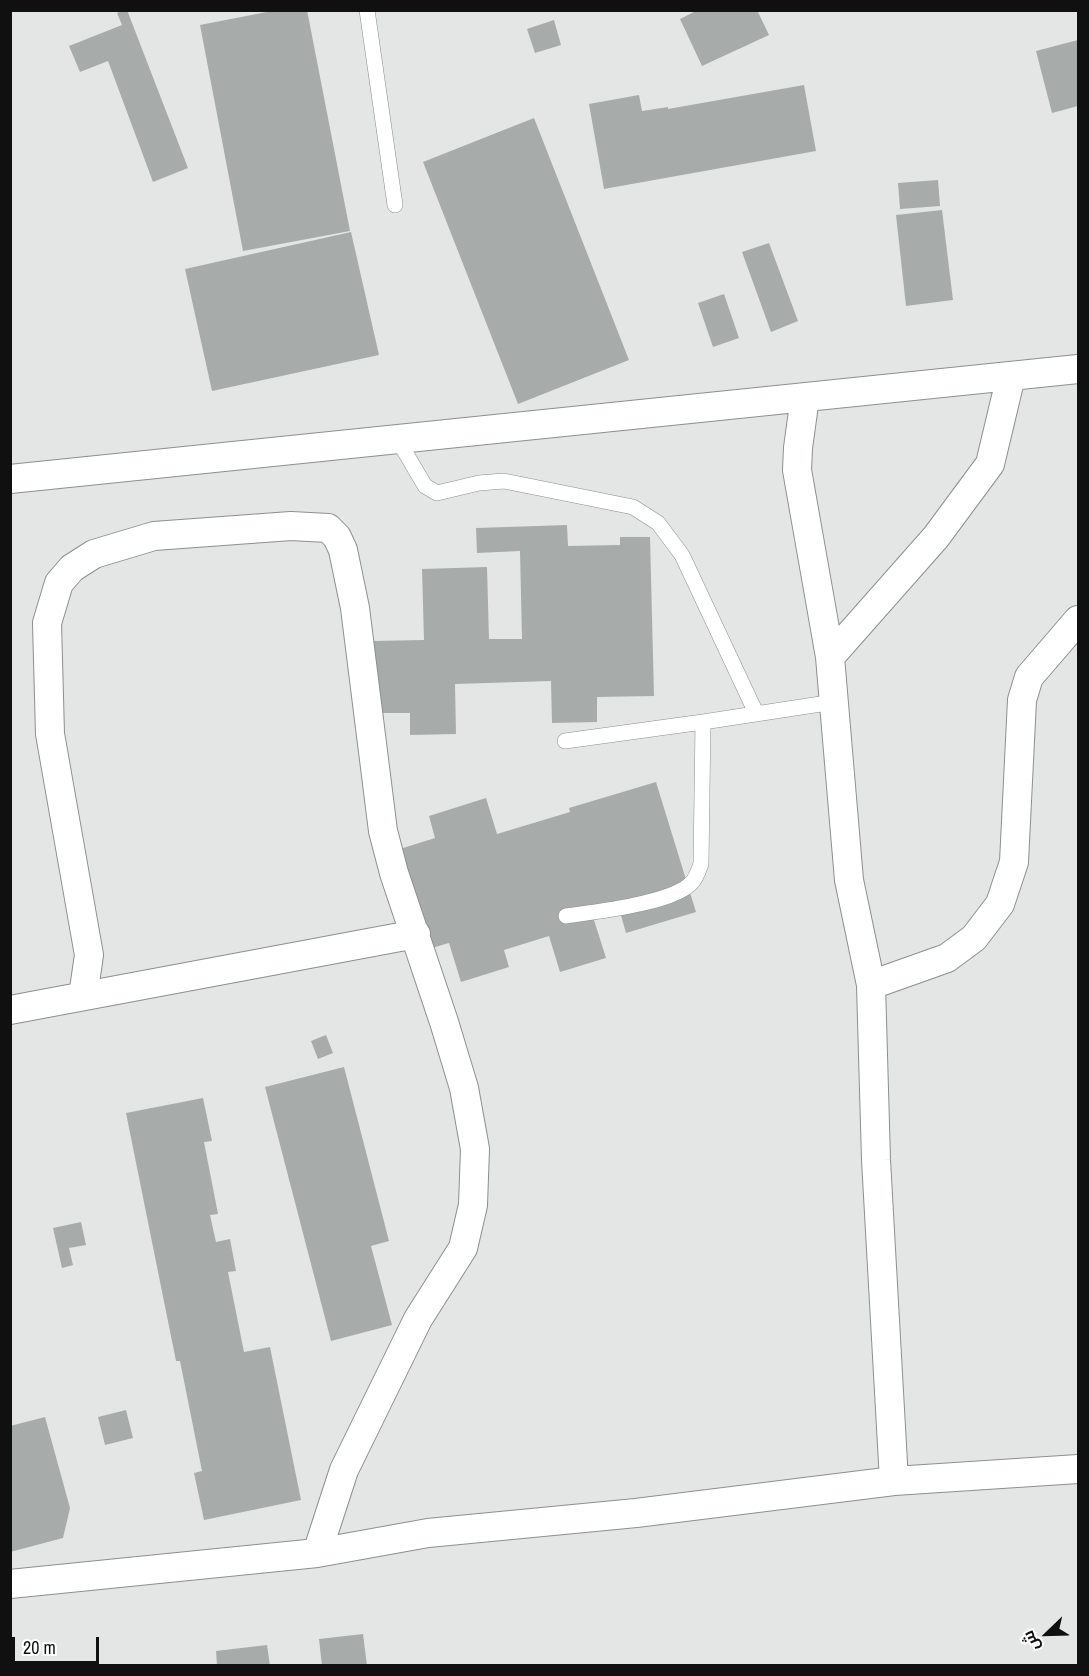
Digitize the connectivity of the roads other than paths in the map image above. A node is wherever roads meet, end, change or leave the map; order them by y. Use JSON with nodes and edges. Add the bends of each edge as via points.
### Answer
{"nodes":[{"id":1,"x":367,"y":10,"type":"edge"},
{"id":2,"x":395,"y":205,"type":"dead end"},
{"id":3,"x":1078,"y":369,"type":"edge"},
{"id":4,"x":1011,"y":376,"type":"junction"},
{"id":5,"x":805,"y":398,"type":"junction"},
{"id":6,"x":398,"y":440,"type":"junction"},
{"id":7,"x":10,"y":479,"type":"edge"},
{"id":8,"x":1078,"y":620,"type":"edge"},
{"id":9,"x":830,"y":657,"type":"junction"},
{"id":10,"x":834,"y":702,"type":"junction"},
{"id":11,"x":756,"y":713,"type":"junction"},
{"id":12,"x":703,"y":722,"type":"junction"},
{"id":13,"x":565,"y":741,"type":"dead end"},
{"id":14,"x":566,"y":916,"type":"dead end"},
{"id":15,"x":416,"y":934,"type":"junction"},
{"id":16,"x":871,"y":985,"type":"junction"},
{"id":17,"x":83,"y":996,"type":"junction"},
{"id":18,"x":10,"y":1010,"type":"edge"},
{"id":19,"x":1078,"y":1469,"type":"edge"},
{"id":20,"x":894,"y":1481,"type":"junction"},
{"id":21,"x":317,"y":1553,"type":"junction"},
{"id":22,"x":10,"y":1584,"type":"edge"}],
"edges":[{"from":1,"to":2,"type":"lane"},
{"from":3,"to":4,"type":"street"},
{"from":4,"to":5,"type":"street"},
{"from":4,"to":9,"type":"street","via":[[990,464],[936,537]]},
{"from":5,"to":6,"type":"street"},
{"from":5,"to":9,"type":"street","via":[[797,470]]},
{"from":6,"to":7,"type":"street"},
{"from":6,"to":11,"type":"lane","via":[[425,486],[437,493],[479,483],[504,482],[633,507],[658,523],[681,555]]},
{"from":8,"to":16,"type":"street","via":[[1029,678],[1022,700],[1014,862],[1000,904],[974,938],[947,958]]},
{"from":9,"to":10,"type":"street"},
{"from":10,"to":11,"type":"lane"},
{"from":10,"to":16,"type":"street","via":[[849,880]]},
{"from":11,"to":12,"type":"lane"},
{"from":12,"to":13,"type":"lane"},
{"from":12,"to":14,"type":"lane","via":[[701,864],[693,882],[681,891],[643,903]]},
{"from":15,"to":17,"type":"street"},
{"from":15,"to":17,"type":"street","via":[[383,831],[355,608],[337,537],[328,528],[291,526],[154,536],[94,555],[72,568],[59,583],[46,623],[50,734],[89,955]]},
{"from":15,"to":21,"type":"street","via":[[464,1088],[475,1149],[473,1205],[463,1248],[418,1318],[344,1470]]},
{"from":16,"to":20,"type":"street","via":[[876,1160]]},
{"from":17,"to":18,"type":"street"},
{"from":19,"to":20,"type":"street"},
{"from":20,"to":21,"type":"street","via":[[636,1513],[428,1533]]},
{"from":21,"to":22,"type":"street"}]}
